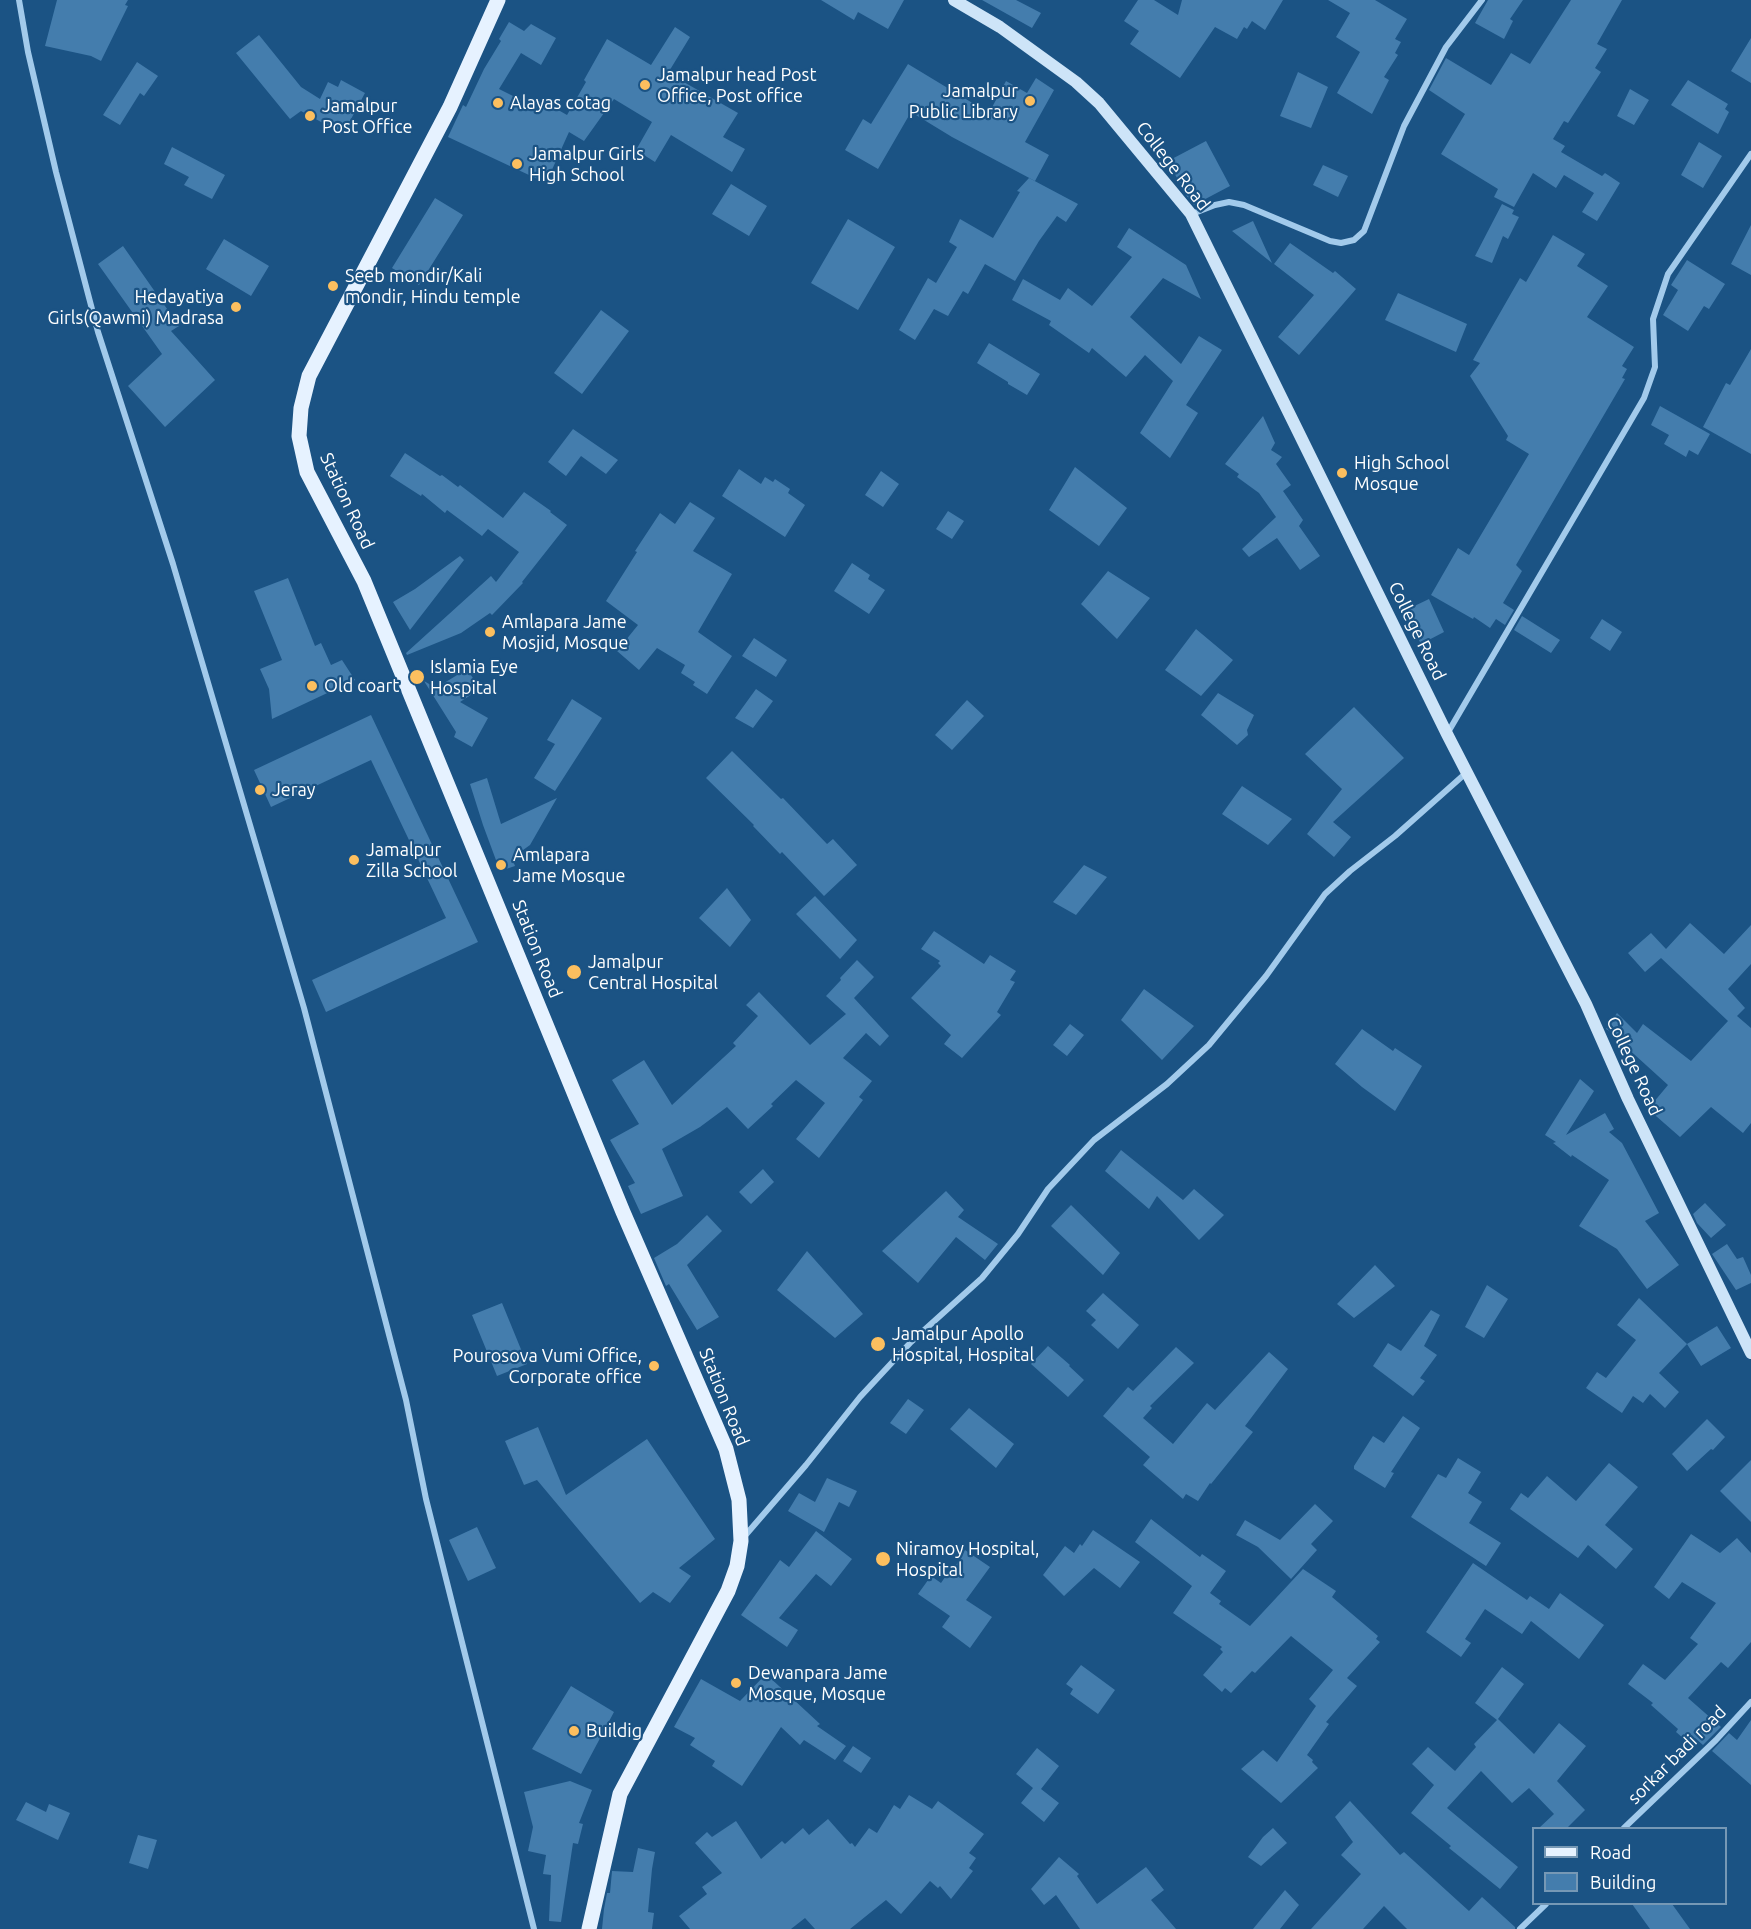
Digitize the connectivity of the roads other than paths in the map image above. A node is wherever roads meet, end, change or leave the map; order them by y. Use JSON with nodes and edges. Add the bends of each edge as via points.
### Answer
{"nodes":[{"id":1,"x":19,"y":0,"type":"edge"},
{"id":2,"x":498,"y":0,"type":"edge"},
{"id":3,"x":954,"y":0,"type":"edge"},
{"id":4,"x":1482,"y":0,"type":"edge"},
{"id":5,"x":1751,"y":154,"type":"edge"},
{"id":6,"x":1191,"y":214,"type":"junction"},
{"id":7,"x":1447,"y":734,"type":"junction"},
{"id":8,"x":1467,"y":772,"type":"junction"},
{"id":9,"x":1751,"y":1353,"type":"edge"},
{"id":10,"x":741,"y":1541,"type":"junction"},
{"id":11,"x":1751,"y":1702,"type":"edge"},
{"id":12,"x":1625,"y":1827,"type":"edge"},
{"id":13,"x":1545,"y":1905,"type":"edge"},
{"id":14,"x":534,"y":1929,"type":"edge"},
{"id":15,"x":589,"y":1929,"type":"edge"},
{"id":16,"x":1520,"y":1929,"type":"edge"}],
"edges":[{"from":1,"to":14,"type":"street","via":[[56,172],[98,332],[173,564],[304,1008],[406,1400],[429,1509]]},
{"from":2,"to":10,"type":"main road","name":"Station Road","via":[[450,107],[309,376],[299,436],[307,472],[364,581],[623,1212],[726,1449],[739,1500]]},
{"from":3,"to":6,"type":"main road","name":"College Road","via":[[1000,27],[1076,82],[1099,103]]},
{"from":4,"to":6,"type":"street","via":[[1446,47],[1430,76],[1404,126],[1364,231],[1354,240],[1330,241],[1229,202]]},
{"from":5,"to":7,"type":"street","via":[[1668,274],[1653,319],[1655,367],[1644,398]]},
{"from":6,"to":7,"type":"main road","name":"College Road"},
{"from":7,"to":8,"type":"main road","name":"College Road"},
{"from":8,"to":9,"type":"main road","name":"College Road","via":[[1586,1004]]},
{"from":8,"to":10,"type":"street","via":[[1324,894],[1266,976],[1209,1045],[1167,1084],[1094,1140],[1048,1189],[982,1278],[911,1342],[860,1397]]},
{"from":10,"to":15,"type":"main road","name":"Station Road","via":[[728,1591],[620,1794]]},
{"from":11,"to":12,"type":"street","name":"sorkar badi road"},
{"from":13,"to":16,"type":"street"}]}
